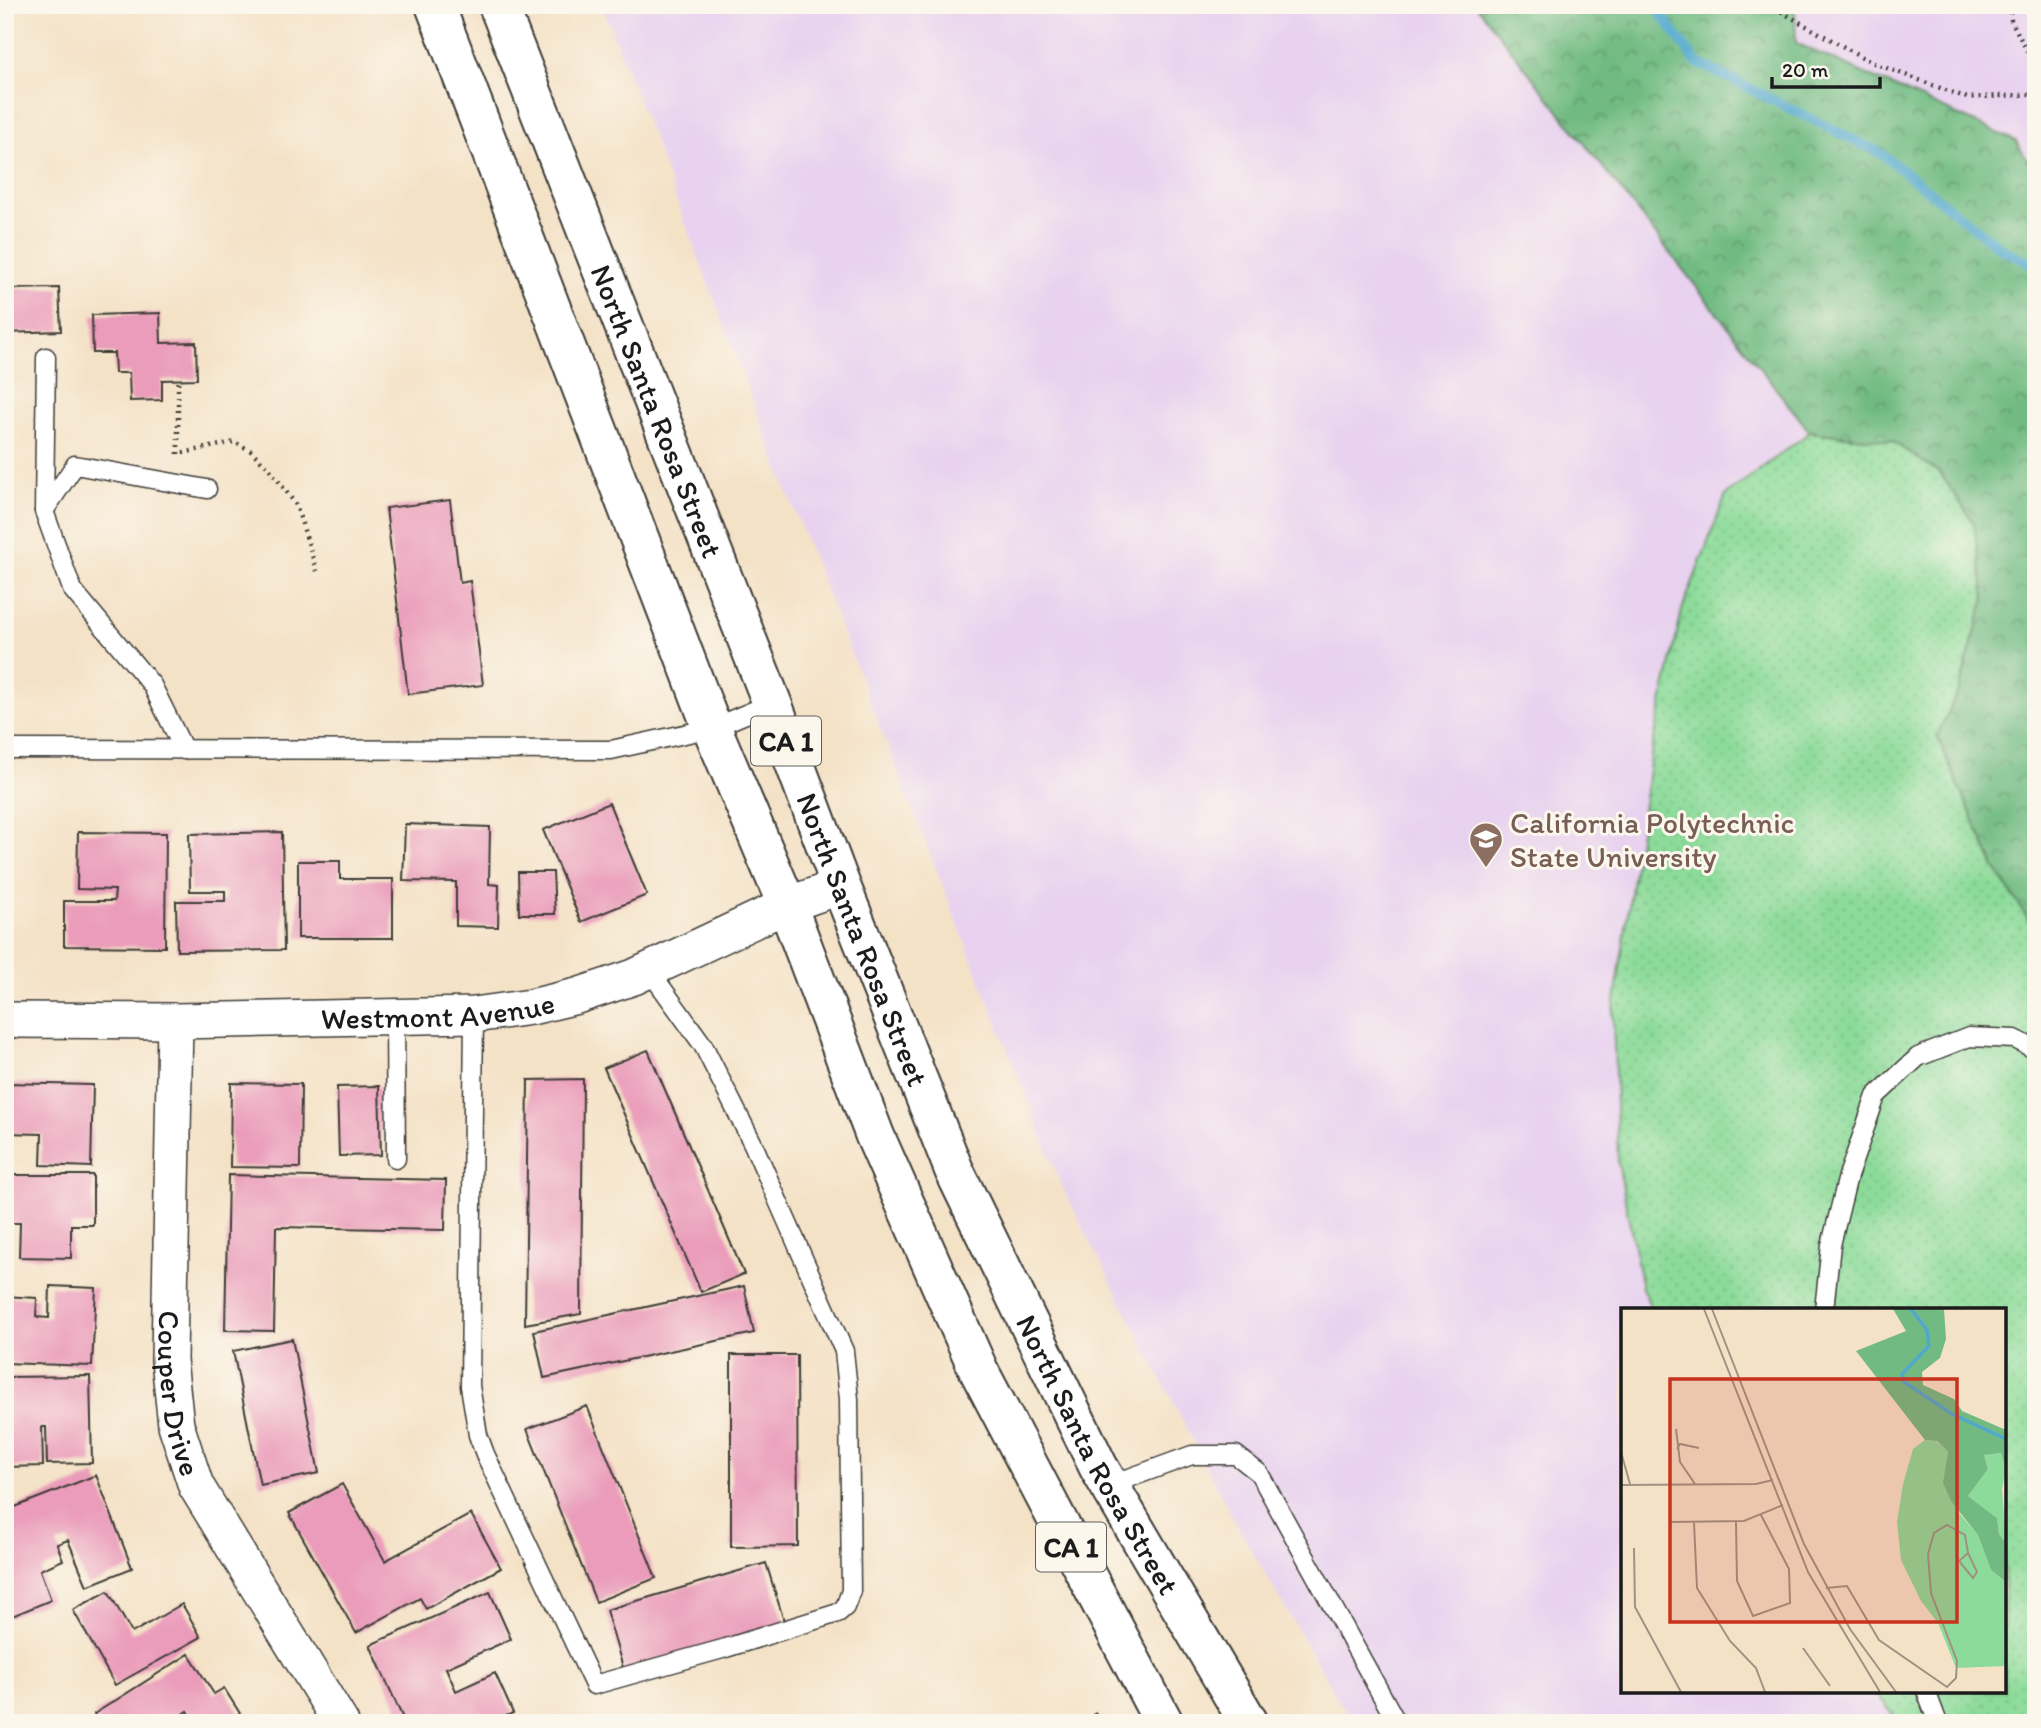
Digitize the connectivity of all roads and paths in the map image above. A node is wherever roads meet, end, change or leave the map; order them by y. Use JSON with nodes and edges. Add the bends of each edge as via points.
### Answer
{"nodes":[{"id":1,"x":435,"y":5,"type":"edge"},
{"id":2,"x":498,"y":5,"type":"edge"},
{"id":3,"x":1769,"y":5,"type":"edge"},
{"id":4,"x":2010,"y":5,"type":"edge"},
{"id":5,"x":2036,"y":69,"type":"edge"},
{"id":6,"x":2036,"y":94,"type":"edge"},
{"id":7,"x":47,"y":357,"type":"dead end"},
{"id":8,"x":177,"y":382,"type":"dead end"},
{"id":9,"x":207,"y":489,"type":"dead end"},
{"id":10,"x":44,"y":511,"type":"junction"},
{"id":11,"x":317,"y":571,"type":"dead end"},
{"id":12,"x":772,"y":703,"type":"junction"},
{"id":13,"x":712,"y":728,"type":"junction"},
{"id":14,"x":5,"y":750,"type":"edge"},
{"id":15,"x":184,"y":750,"type":"junction"},
{"id":16,"x":841,"y":886,"type":"junction"},
{"id":17,"x":787,"y":905,"type":"junction"},
{"id":18,"x":649,"y":970,"type":"junction"},
{"id":19,"x":474,"y":1015,"type":"junction"},
{"id":20,"x":395,"y":1016,"type":"junction"},
{"id":21,"x":11,"y":1020,"type":"dead end"},
{"id":22,"x":174,"y":1021,"type":"junction"},
{"id":23,"x":2036,"y":1050,"type":"edge"},
{"id":24,"x":396,"y":1158,"type":"dead end"},
{"id":25,"x":1824,"y":1308,"type":"edge"},
{"id":26,"x":1110,"y":1485,"type":"junction"},
{"id":27,"x":1927,"y":1693,"type":"edge"},
{"id":28,"x":1094,"y":1713,"type":"dead end"},
{"id":29,"x":341,"y":1723,"type":"edge"},
{"id":30,"x":1099,"y":1723,"type":"edge"},
{"id":31,"x":1164,"y":1723,"type":"edge"},
{"id":32,"x":1250,"y":1723,"type":"edge"},
{"id":33,"x":1397,"y":1723,"type":"edge"},
{"id":34,"x":1938,"y":1723,"type":"edge"}],
"edges":[{"from":1,"to":13,"type":"highway","name":"North Santa Rosa Street","number":"CA 1"},
{"from":2,"to":12,"type":"highway","name":"North Santa Rosa Street","number":"CA 1"},
{"from":3,"to":6,"type":"path","via":[[1871,62],[1968,98]]},
{"from":4,"to":5,"type":"path","via":[[2011,20]]},
{"from":7,"to":10,"type":"lane"},
{"from":8,"to":11,"type":"path","via":[[177,454],[234,442],[250,450],[296,505]]},
{"from":9,"to":10,"type":"lane","via":[[75,465]]},
{"from":10,"to":15,"type":"lane","via":[[72,589],[152,685]]},
{"from":12,"to":13,"type":"lane"},
{"from":12,"to":16,"type":"highway","name":"North Santa Rosa Street","number":"CA 1"},
{"from":13,"to":15,"type":"lane","via":[[611,750]]},
{"from":13,"to":17,"type":"highway","name":"North Santa Rosa Street","number":"CA 1"},
{"from":14,"to":15,"type":"lane"},
{"from":16,"to":17,"type":"street","name":"Westmont Avenue"},
{"from":16,"to":26,"type":"highway","name":"North Santa Rosa Street","number":"CA 1","via":[[954,1170]]},
{"from":17,"to":18,"type":"street","name":"Westmont Avenue"},
{"from":17,"to":31,"type":"highway","name":"North Santa Rosa Street","number":"CA 1","via":[[876,1136],[979,1371]]},
{"from":18,"to":19,"type":"street","name":"Westmont Avenue","via":[[577,996]]},
{"from":18,"to":19,"type":"lane","via":[[703,1045],[753,1144],[844,1351],[849,1399],[851,1591],[838,1613],[594,1685],[478,1435],[470,1386]]},
{"from":19,"to":20,"type":"street","name":"Westmont Avenue"},
{"from":20,"to":22,"type":"street","name":"Westmont Avenue"},
{"from":20,"to":24,"type":"lane"},
{"from":21,"to":22,"type":"street","name":"Westmont Avenue"},
{"from":22,"to":29,"type":"street","name":"Couper Drive","via":[[169,1360],[176,1425],[196,1486]]},
{"from":23,"to":25,"type":"lane","via":[[2015,1039],[1969,1037],[1918,1057],[1876,1096],[1848,1176],[1831,1245]]},
{"from":26,"to":32,"type":"highway","name":"North Santa Rosa Street","number":"CA 1"},
{"from":26,"to":33,"type":"lane","via":[[1192,1455],[1236,1455],[1259,1473]]},
{"from":27,"to":34,"type":"lane"},
{"from":28,"to":30,"type":"path"}]}
